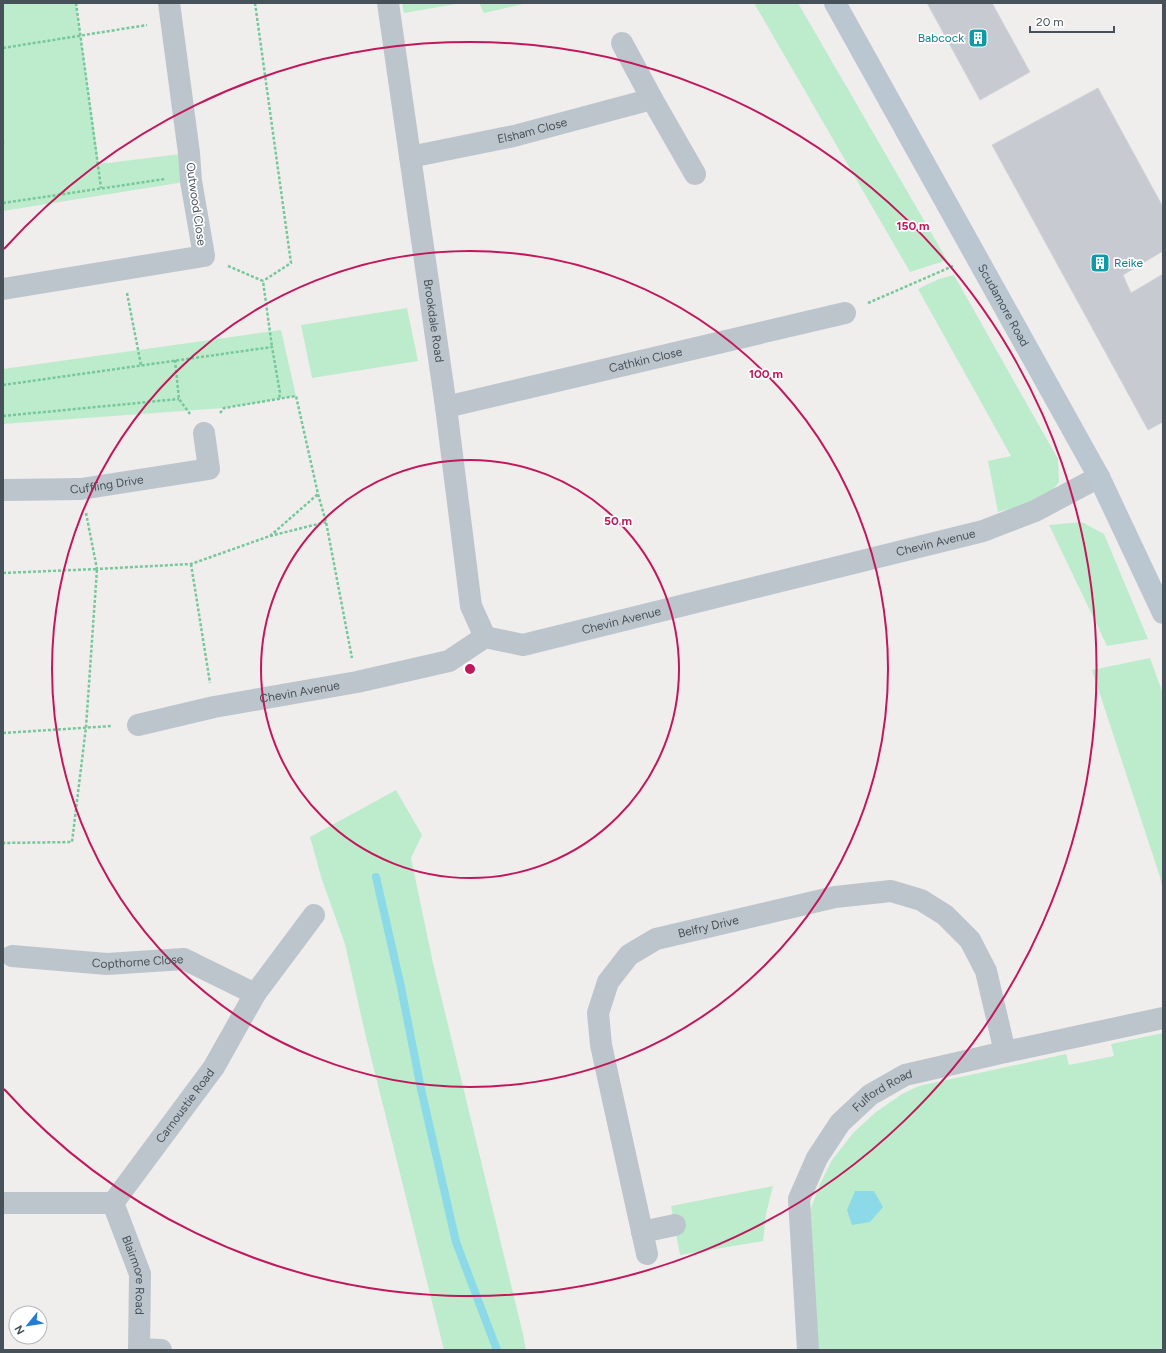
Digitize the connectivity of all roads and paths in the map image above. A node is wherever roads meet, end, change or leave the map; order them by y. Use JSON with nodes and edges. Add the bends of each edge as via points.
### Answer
{"nodes":[{"id":1,"x":76,"y":3,"type":"edge"},
{"id":2,"x":255,"y":3,"type":"edge"},
{"id":3,"x":388,"y":3,"type":"edge"},
{"id":4,"x":835,"y":3,"type":"edge"},
{"id":5,"x":170,"y":12,"type":"edge"},
{"id":6,"x":80,"y":36,"type":"junction"},
{"id":7,"x":622,"y":43,"type":"dead end"},
{"id":8,"x":3,"y":48,"type":"edge"},
{"id":9,"x":652,"y":98,"type":"junction"},
{"id":10,"x":3,"y":141,"type":"edge"},
{"id":11,"x":3,"y":145,"type":"edge"},
{"id":12,"x":410,"y":157,"type":"junction"},
{"id":13,"x":191,"y":174,"type":"junction"},
{"id":14,"x":695,"y":174,"type":"dead end"},
{"id":15,"x":101,"y":188,"type":"junction"},
{"id":16,"x":3,"y":203,"type":"edge"},
{"id":17,"x":204,"y":256,"type":"junction"},
{"id":18,"x":976,"y":256,"type":"junction"},
{"id":19,"x":123,"y":269,"type":"junction"},
{"id":20,"x":263,"y":281,"type":"junction"},
{"id":21,"x":3,"y":289,"type":"edge"},
{"id":22,"x":845,"y":313,"type":"joint"},
{"id":23,"x":272,"y":347,"type":"junction"},
{"id":24,"x":175,"y":360,"type":"junction"},
{"id":25,"x":141,"y":366,"type":"junction"},
{"id":26,"x":3,"y":385,"type":"edge"},
{"id":27,"x":279,"y":399,"type":"junction"},
{"id":28,"x":179,"y":400,"type":"junction"},
{"id":29,"x":446,"y":407,"type":"junction"},
{"id":30,"x":3,"y":416,"type":"edge"},
{"id":31,"x":204,"y":433,"type":"junction"},
{"id":32,"x":1100,"y":477,"type":"junction"},
{"id":33,"x":81,"y":489,"type":"junction"},
{"id":34,"x":3,"y":490,"type":"edge"},
{"id":35,"x":318,"y":494,"type":"junction"},
{"id":36,"x":326,"y":522,"type":"junction"},
{"id":37,"x":270,"y":536,"type":"junction"},
{"id":38,"x":191,"y":564,"type":"junction"},
{"id":39,"x":97,"y":569,"type":"junction"},
{"id":40,"x":3,"y":573,"type":"edge"},
{"id":41,"x":1163,"y":613,"type":"edge"},
{"id":42,"x":485,"y":637,"type":"junction"},
{"id":43,"x":357,"y":682,"type":"junction"},
{"id":44,"x":214,"y":707,"type":"junction"},
{"id":45,"x":138,"y":725,"type":"joint"},
{"id":46,"x":86,"y":727,"type":"junction"},
{"id":47,"x":3,"y":733,"type":"edge"},
{"id":48,"x":3,"y":843,"type":"edge"},
{"id":49,"x":314,"y":915,"type":"dead end"},
{"id":50,"x":12,"y":956,"type":"dead end"},
{"id":51,"x":255,"y":994,"type":"junction"},
{"id":52,"x":1163,"y":1018,"type":"edge"},
{"id":53,"x":1006,"y":1052,"type":"junction"},
{"id":54,"x":3,"y":1203,"type":"edge"},
{"id":55,"x":113,"y":1203,"type":"junction"},
{"id":56,"x":675,"y":1225,"type":"dead end"},
{"id":57,"x":642,"y":1232,"type":"junction"},
{"id":58,"x":647,"y":1254,"type":"dead end"},
{"id":59,"x":139,"y":1349,"type":"edge"},
{"id":60,"x":161,"y":1350,"type":"edge"},
{"id":61,"x":808,"y":1350,"type":"edge"}],
"edges":[{"from":1,"to":6,"type":"path"},
{"from":2,"to":20,"type":"path","via":[[291,263]]},
{"from":3,"to":12,"type":"street","name":"Brookdale Road"},
{"from":4,"to":18,"type":"street","name":"Scudamore Road"},
{"from":5,"to":6,"type":"path"},
{"from":5,"to":13,"type":"street","name":"Outwood Close"},
{"from":6,"to":8,"type":"path"},
{"from":6,"to":15,"type":"path"},
{"from":7,"to":9,"type":"street"},
{"from":9,"to":12,"type":"street","name":"Elsham Close","via":[[514,136]]},
{"from":9,"to":14,"type":"street"},
{"from":10,"to":11,"type":"path"},
{"from":12,"to":29,"type":"street","name":"Brookdale Road"},
{"from":13,"to":15,"type":"path"},
{"from":13,"to":17,"type":"street","name":"Outwood Close"},
{"from":15,"to":16,"type":"path"},
{"from":17,"to":19,"type":"street","name":"Outwood Close"},
{"from":17,"to":20,"type":"path"},
{"from":18,"to":22,"type":"path"},
{"from":18,"to":32,"type":"street","name":"Scudamore Road"},
{"from":19,"to":21,"type":"street","name":"Outwood Close"},
{"from":19,"to":25,"type":"path"},
{"from":20,"to":23,"type":"path"},
{"from":22,"to":29,"type":"street","name":"Cathkin Close"},
{"from":23,"to":24,"type":"path"},
{"from":23,"to":27,"type":"path"},
{"from":24,"to":25,"type":"path"},
{"from":24,"to":28,"type":"path"},
{"from":25,"to":26,"type":"path"},
{"from":27,"to":31,"type":"path","via":[[224,408]]},
{"from":27,"to":35,"type":"path","via":[[296,396]]},
{"from":28,"to":30,"type":"path"},
{"from":28,"to":31,"type":"path"},
{"from":29,"to":42,"type":"street","name":"Brookdale Road","via":[[472,606]]},
{"from":31,"to":33,"type":"street","name":"Cuffling Drive","via":[[209,469]]},
{"from":32,"to":41,"type":"street","name":"Scudamore Road"},
{"from":32,"to":42,"type":"street","name":"Chevin Avenue","via":[[1035,511],[983,531],[523,645]]},
{"from":33,"to":34,"type":"street","name":"Cuffling Drive"},
{"from":33,"to":39,"type":"path"},
{"from":35,"to":36,"type":"path"},
{"from":35,"to":37,"type":"path"},
{"from":36,"to":37,"type":"path"},
{"from":36,"to":43,"type":"path"},
{"from":37,"to":38,"type":"path"},
{"from":38,"to":39,"type":"path"},
{"from":38,"to":44,"type":"path"},
{"from":39,"to":40,"type":"path"},
{"from":39,"to":46,"type":"path"},
{"from":42,"to":43,"type":"street","name":"Chevin Avenue","via":[[450,661]]},
{"from":43,"to":44,"type":"street","name":"Chevin Avenue"},
{"from":44,"to":45,"type":"street","name":"Chevin Avenue"},
{"from":45,"to":46,"type":"path"},
{"from":46,"to":47,"type":"path"},
{"from":46,"to":48,"type":"path","via":[[72,842]]},
{"from":49,"to":51,"type":"street","name":"Carnoustie Road"},
{"from":50,"to":51,"type":"street","name":"Copthorne Close","via":[[107,964],[184,959]]},
{"from":51,"to":55,"type":"street","name":"Carnoustie Road","via":[[214,1067]]},
{"from":52,"to":53,"type":"street","name":"Fulford Road"},
{"from":53,"to":57,"type":"street","name":"Belfry Drive","via":[[986,971],[970,940],[945,915],[921,900],[891,891],[835,898],[656,938],[629,955],[608,982],[598,1013],[601,1045]]},
{"from":53,"to":61,"type":"street","name":"Fulford Road","via":[[905,1075],[870,1096],[836,1129],[817,1158],[799,1199]]},
{"from":54,"to":55,"type":"street"},
{"from":55,"to":59,"type":"street","name":"Blairmore Road","via":[[140,1274]]},
{"from":56,"to":57,"type":"street"},
{"from":57,"to":58,"type":"street","name":"Belfry Drive"},
{"from":59,"to":60,"type":"street"}]}
